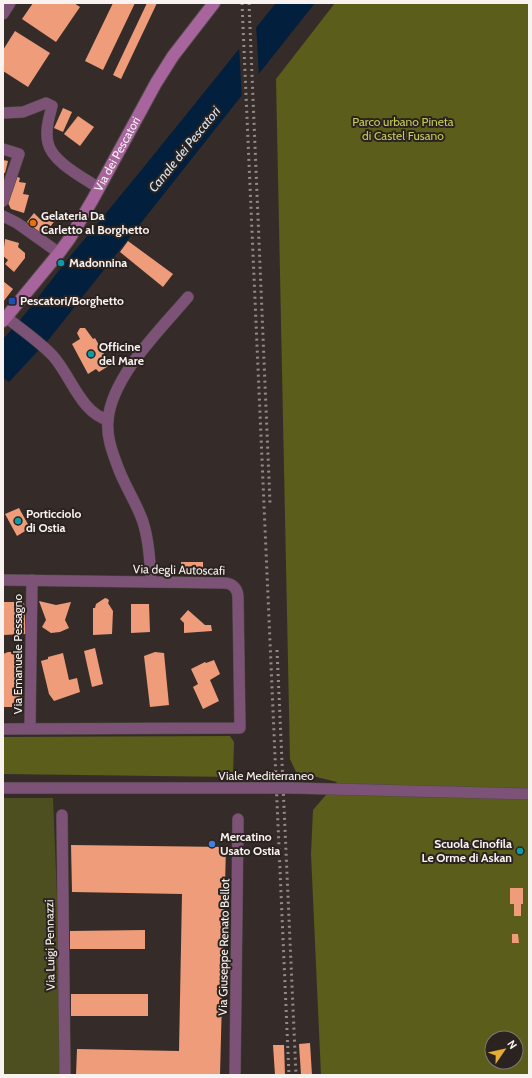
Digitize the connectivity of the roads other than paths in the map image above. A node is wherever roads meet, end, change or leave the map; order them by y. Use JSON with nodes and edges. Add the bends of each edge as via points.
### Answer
{"nodes":[{"id":1,"x":10,"y":3,"type":"edge"},
{"id":2,"x":214,"y":3,"type":"edge"},
{"id":3,"x":3,"y":14,"type":"edge"},
{"id":4,"x":3,"y":113,"type":"edge"},
{"id":5,"x":3,"y":149,"type":"edge"},
{"id":6,"x":99,"y":188,"type":"junction"},
{"id":7,"x":3,"y":201,"type":"edge"},
{"id":8,"x":3,"y":216,"type":"edge"},
{"id":9,"x":59,"y":253,"type":"junction"},
{"id":10,"x":188,"y":297,"type":"dead end"},
{"id":11,"x":5,"y":319,"type":"edge"},
{"id":12,"x":108,"y":420,"type":"junction"},
{"id":13,"x":3,"y":580,"type":"edge"},
{"id":14,"x":32,"y":580,"type":"junction"},
{"id":15,"x":151,"y":582,"type":"junction"},
{"id":16,"x":30,"y":728,"type":"junction"},
{"id":17,"x":3,"y":729,"type":"edge"},
{"id":18,"x":3,"y":788,"type":"edge"},
{"id":19,"x":529,"y":794,"type":"edge"},
{"id":20,"x":62,"y":815,"type":"dead end"},
{"id":21,"x":238,"y":819,"type":"dead end"},
{"id":22,"x":64,"y":1075,"type":"edge"},
{"id":23,"x":235,"y":1075,"type":"edge"}],
"edges":[{"from":1,"to":3,"type":"street"},
{"from":2,"to":6,"type":"street","name":"Via dei Pescatori","via":[[173,56],[156,83]]},
{"from":4,"to":6,"type":"street","via":[[23,112],[46,103],[52,106],[47,135],[50,150],[61,162]]},
{"from":5,"to":7,"type":"street","via":[[19,154]]},
{"from":6,"to":9,"type":"street","name":"Via dei Pescatori"},
{"from":8,"to":9,"type":"street"},
{"from":9,"to":11,"type":"street","name":"Via dei Pescatori"},
{"from":10,"to":12,"type":"street","via":[[136,359],[115,394]]},
{"from":11,"to":12,"type":"street","via":[[43,346],[60,365],[89,409]]},
{"from":12,"to":15,"type":"street","via":[[114,458],[145,530]]},
{"from":13,"to":14,"type":"street","name":"Via degli Autoscafi"},
{"from":14,"to":15,"type":"street","name":"Via degli Autoscafi"},
{"from":14,"to":16,"type":"street","name":"Via Emanuele Pessagno"},
{"from":15,"to":16,"type":"street","name":"Via degli Autoscafi","via":[[228,583],[236,590],[240,728]]},
{"from":16,"to":17,"type":"street"},
{"from":18,"to":19,"type":"street","name":"Viale Mediterraneo","bridge":true,"via":[[292,788]]},
{"from":20,"to":22,"type":"street","name":"Via Luigi Pennazzi"},
{"from":21,"to":23,"type":"street","name":"Via Giuseppe Renato Bellot"}]}
